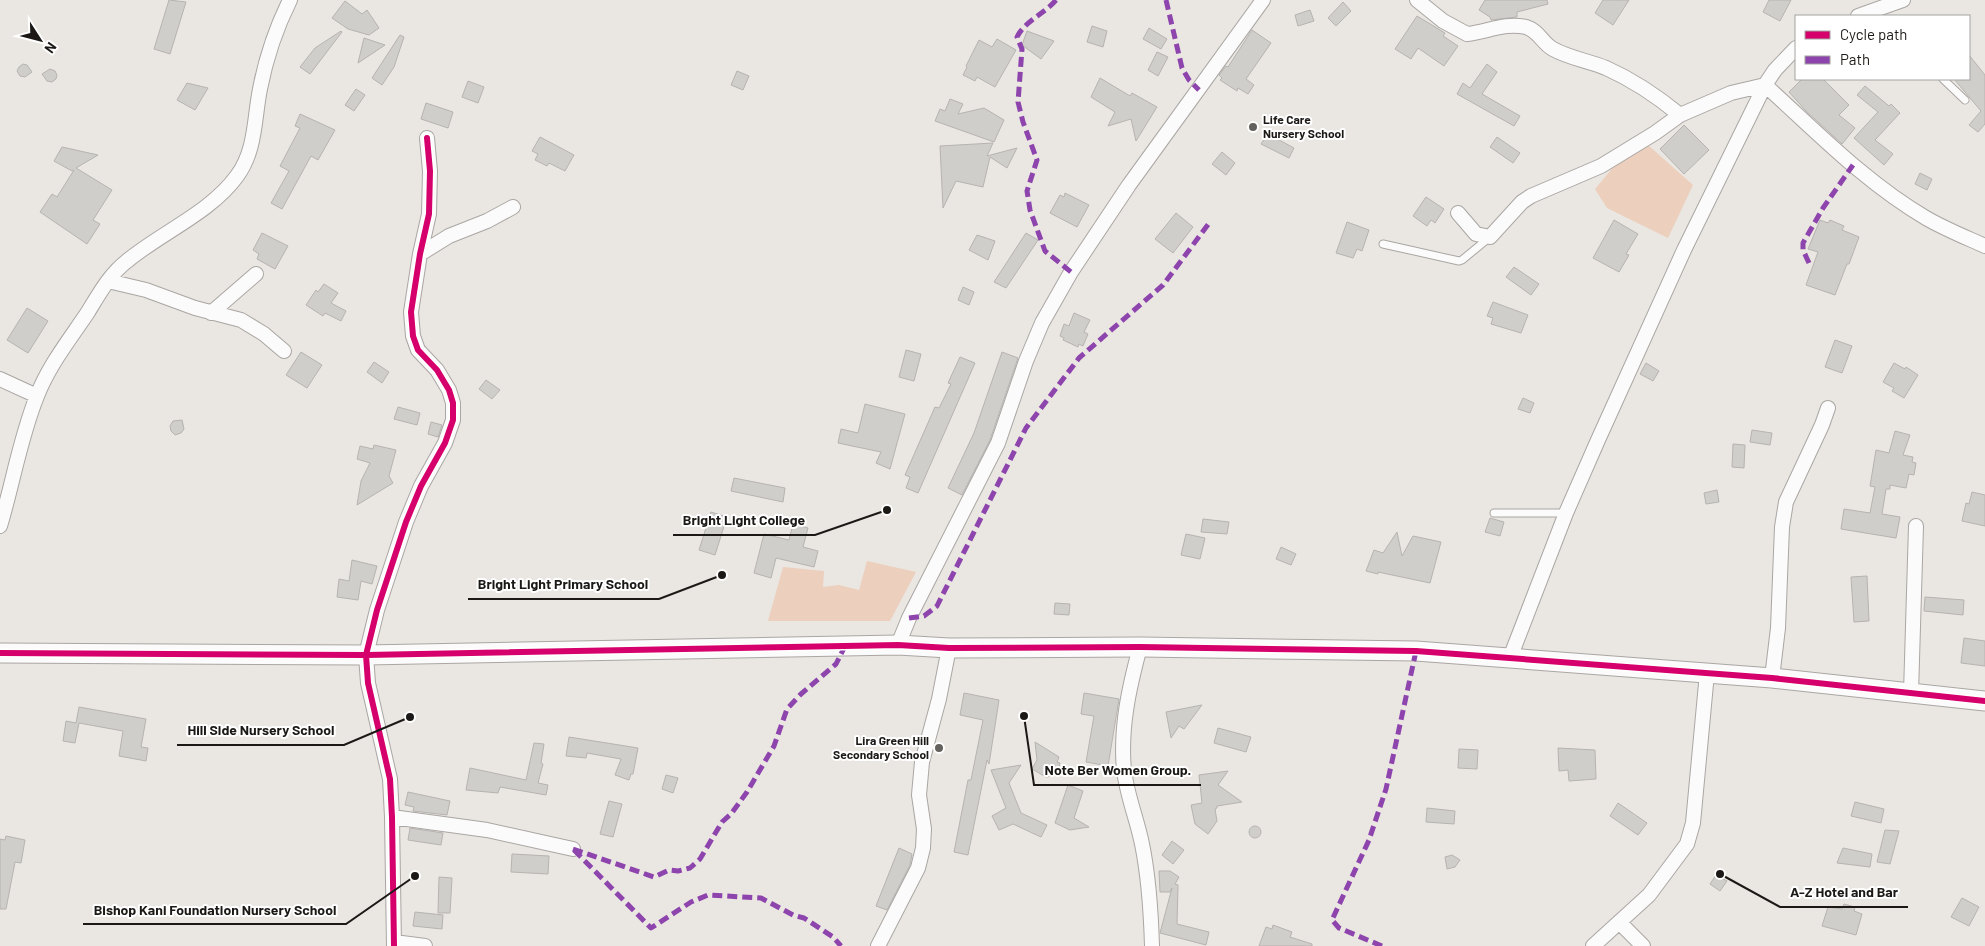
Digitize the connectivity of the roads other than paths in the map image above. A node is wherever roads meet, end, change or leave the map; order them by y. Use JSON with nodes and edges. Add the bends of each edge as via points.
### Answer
{"nodes":[{"id":1,"x":290,"y":0,"type":"edge"},
{"id":2,"x":1263,"y":0,"type":"edge"},
{"id":3,"x":1417,"y":0,"type":"edge"},
{"id":4,"x":1903,"y":0,"type":"edge"},
{"id":5,"x":1874,"y":14,"type":"edge"},
{"id":6,"x":1795,"y":49,"type":"edge"},
{"id":7,"x":1943,"y":80,"type":"edge"},
{"id":8,"x":1765,"y":85,"type":"junction"},
{"id":9,"x":1965,"y":100,"type":"dead end"},
{"id":10,"x":1680,"y":115,"type":"junction"},
{"id":11,"x":427,"y":138,"type":"dead end"},
{"id":12,"x":514,"y":207,"type":"dead end"},
{"id":13,"x":1458,"y":213,"type":"dead end"},
{"id":14,"x":1490,"y":237,"type":"junction"},
{"id":15,"x":1383,"y":244,"type":"dead end"},
{"id":16,"x":1985,"y":246,"type":"edge"},
{"id":17,"x":420,"y":254,"type":"junction"},
{"id":18,"x":256,"y":274,"type":"dead end"},
{"id":19,"x":108,"y":281,"type":"junction"},
{"id":20,"x":211,"y":313,"type":"junction"},
{"id":21,"x":284,"y":351,"type":"dead end"},
{"id":22,"x":0,"y":379,"type":"edge"},
{"id":23,"x":37,"y":396,"type":"junction"},
{"id":24,"x":1828,"y":408,"type":"dead end"},
{"id":25,"x":1494,"y":513,"type":"dead end"},
{"id":26,"x":1566,"y":514,"type":"junction"},
{"id":27,"x":0,"y":526,"type":"edge"},
{"id":28,"x":1916,"y":526,"type":"dead end"},
{"id":29,"x":898,"y":645,"type":"junction"},
{"id":30,"x":1140,"y":647,"type":"junction"},
{"id":31,"x":949,"y":648,"type":"junction"},
{"id":32,"x":0,"y":653,"type":"edge"},
{"id":33,"x":366,"y":655,"type":"junction"},
{"id":34,"x":1510,"y":658,"type":"junction"},
{"id":35,"x":1707,"y":673,"type":"junction"},
{"id":36,"x":1772,"y":678,"type":"junction"},
{"id":37,"x":1911,"y":693,"type":"junction"},
{"id":38,"x":1985,"y":701,"type":"edge"},
{"id":39,"x":392,"y":817,"type":"junction"},
{"id":40,"x":573,"y":849,"type":"dead end"},
{"id":41,"x":1619,"y":922,"type":"junction"},
{"id":42,"x":394,"y":944,"type":"edge"},
{"id":43,"x":425,"y":946,"type":"edge"},
{"id":44,"x":878,"y":946,"type":"edge"},
{"id":45,"x":1152,"y":946,"type":"edge"},
{"id":46,"x":1593,"y":946,"type":"edge"},
{"id":47,"x":1643,"y":946,"type":"edge"}],
"edges":[{"from":1,"to":19,"type":"street","via":[[277,25],[259,90],[255,132],[247,160],[238,175],[202,208],[125,262]]},
{"from":2,"to":29,"type":"street","via":[[1129,185],[1071,272],[1042,323],[998,443]]},
{"from":3,"to":10,"type":"street","via":[[1443,22],[1467,34],[1502,26],[1534,31],[1554,49],[1626,78]]},
{"from":4,"to":5,"type":"street"},
{"from":6,"to":8,"type":"street"},
{"from":7,"to":9,"type":"lane"},
{"from":8,"to":10,"type":"street","via":[[1731,93]]},
{"from":8,"to":16,"type":"street","via":[[1879,186],[1924,217]]},
{"from":8,"to":26,"type":"street","via":[[1684,250]]},
{"from":10,"to":14,"type":"street","via":[[1602,166],[1522,202]]},
{"from":11,"to":17,"type":"street","via":[[429,214]]},
{"from":12,"to":17,"type":"street","via":[[449,236]]},
{"from":13,"to":14,"type":"street","via":[[1476,234]]},
{"from":14,"to":15,"type":"lane","via":[[1459,261]]},
{"from":17,"to":33,"type":"street","via":[[411,312],[413,336],[418,350],[437,370],[449,390],[453,420],[406,522]]},
{"from":18,"to":20,"type":"street"},
{"from":19,"to":20,"type":"street","via":[[146,290]]},
{"from":19,"to":23,"type":"street","via":[[50,370]]},
{"from":20,"to":21,"type":"street","via":[[241,320]]},
{"from":22,"to":23,"type":"street"},
{"from":23,"to":27,"type":"street"},
{"from":24,"to":36,"type":"street","via":[[1786,502]]},
{"from":25,"to":26,"type":"lane"},
{"from":26,"to":34,"type":"street"},
{"from":28,"to":37,"type":"street"},
{"from":29,"to":31,"type":"street"},
{"from":29,"to":33,"type":"street"},
{"from":30,"to":31,"type":"street"},
{"from":30,"to":34,"type":"street","via":[[1416,651]]},
{"from":30,"to":45,"type":"street","via":[[1127,695],[1124,769],[1142,844],[1151,907]]},
{"from":31,"to":44,"type":"street","via":[[922,762],[919,796],[924,848],[918,868]]},
{"from":32,"to":33,"type":"street"},
{"from":33,"to":39,"type":"street","via":[[368,683],[390,779]]},
{"from":34,"to":35,"type":"street"},
{"from":35,"to":36,"type":"street"},
{"from":35,"to":41,"type":"street","via":[[1692,823],[1687,844],[1649,895]]},
{"from":36,"to":37,"type":"street"},
{"from":37,"to":38,"type":"street"},
{"from":39,"to":40,"type":"street","via":[[487,830]]},
{"from":39,"to":42,"type":"street"},
{"from":41,"to":46,"type":"street"},
{"from":41,"to":47,"type":"street"},
{"from":42,"to":43,"type":"street"}]}
